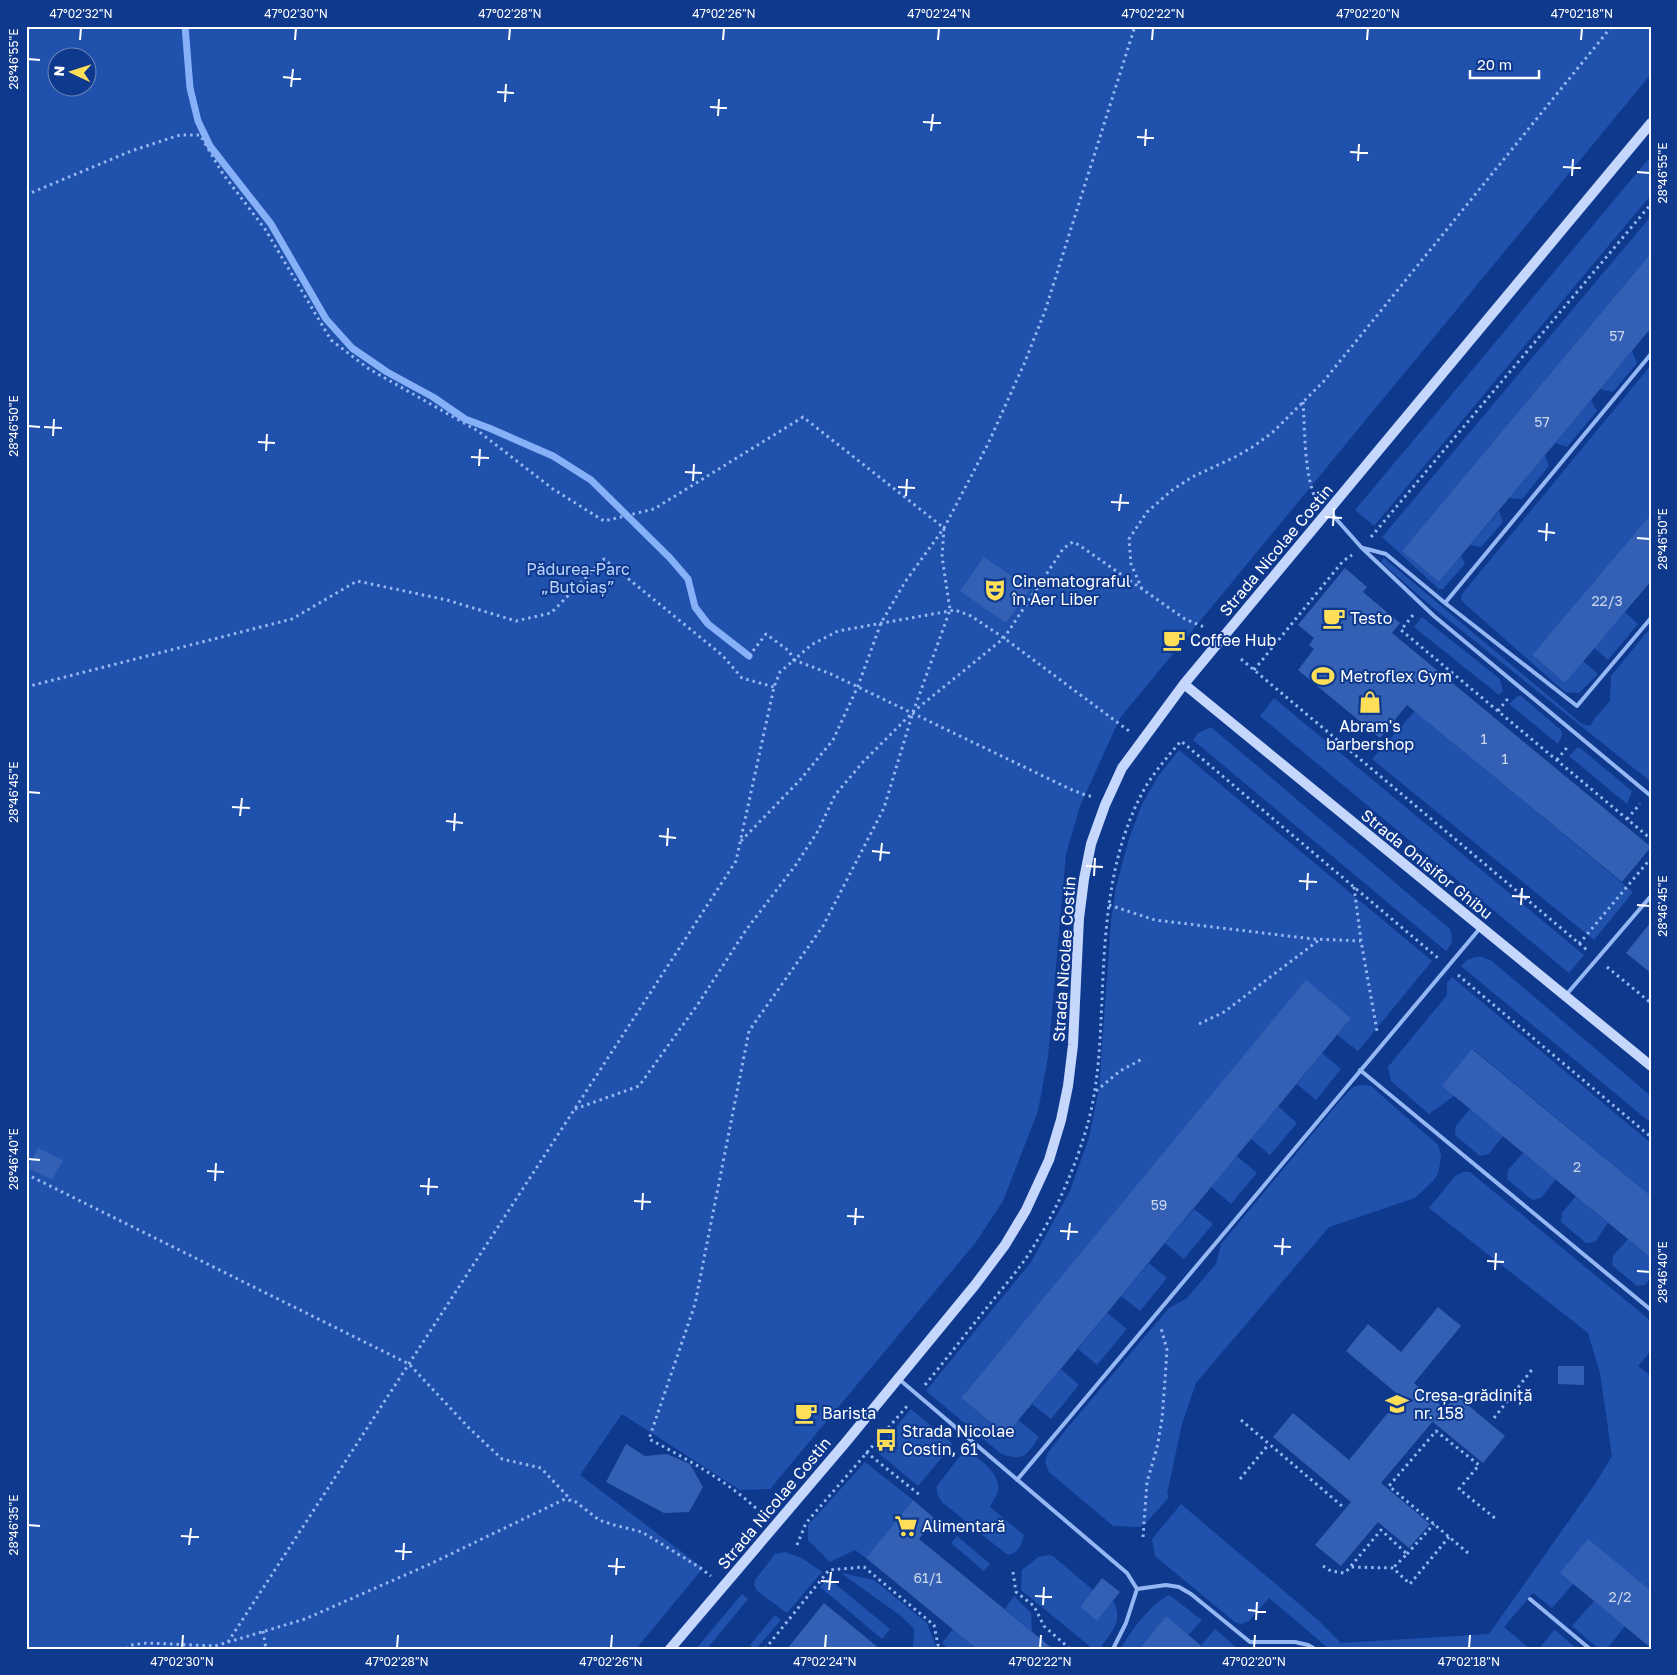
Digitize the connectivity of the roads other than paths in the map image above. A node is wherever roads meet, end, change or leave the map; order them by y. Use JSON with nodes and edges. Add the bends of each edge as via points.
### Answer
{"nodes":[{"id":1,"x":1651,"y":122,"type":"edge"},
{"id":2,"x":1651,"y":354,"type":"edge"},
{"id":3,"x":1328,"y":510,"type":"junction"},
{"id":4,"x":1362,"y":548,"type":"junction"},
{"id":5,"x":1445,"y":603,"type":"junction"},
{"id":6,"x":1651,"y":618,"type":"edge"},
{"id":7,"x":1184,"y":684,"type":"junction"},
{"id":8,"x":1650,"y":795,"type":"edge"},
{"id":9,"x":1651,"y":896,"type":"edge"},
{"id":10,"x":1481,"y":927,"type":"junction"},
{"id":11,"x":1565,"y":996,"type":"junction"},
{"id":12,"x":1651,"y":1066,"type":"edge"},
{"id":13,"x":1360,"y":1070,"type":"junction"},
{"id":14,"x":1651,"y":1310,"type":"edge"},
{"id":15,"x":898,"y":1378,"type":"junction"},
{"id":16,"x":1017,"y":1480,"type":"junction"},
{"id":17,"x":1137,"y":1589,"type":"junction"},
{"id":18,"x":1530,"y":1599,"type":"dead end"},
{"id":19,"x":670,"y":1649,"type":"edge"},
{"id":20,"x":1113,"y":1649,"type":"edge"},
{"id":21,"x":1316,"y":1649,"type":"edge"},
{"id":22,"x":1590,"y":1649,"type":"edge"}],
"edges":[{"from":1,"to":3,"type":"main road","name":"Strada Nicolae Costin"},
{"from":2,"to":5,"type":"lane"},
{"from":3,"to":4,"type":"lane"},
{"from":3,"to":7,"type":"main road","name":"Strada Nicolae Costin"},
{"from":4,"to":5,"type":"lane","via":[[1386,554]]},
{"from":4,"to":8,"type":"lane","via":[[1517,686]]},
{"from":5,"to":6,"type":"lane","via":[[1577,706]]},
{"from":7,"to":10,"type":"main road","name":"Strada Onisifor Ghibu"},
{"from":7,"to":15,"type":"main road","name":"Strada Nicolae Costin","via":[[1122,768],[1091,844],[1080,918],[1068,1086],[1049,1160],[1026,1210],[1005,1245]]},
{"from":9,"to":11,"type":"lane"},
{"from":10,"to":11,"type":"main road","name":"Strada Onisifor Ghibu"},
{"from":10,"to":13,"type":"lane"},
{"from":11,"to":12,"type":"main road","name":"Strada Onisifor Ghibu"},
{"from":13,"to":14,"type":"lane"},
{"from":13,"to":16,"type":"lane"},
{"from":15,"to":16,"type":"lane"},
{"from":15,"to":19,"type":"main road","name":"Strada Nicolae Costin"},
{"from":16,"to":17,"type":"lane","via":[[1128,1573]]},
{"from":17,"to":20,"type":"lane"},
{"from":17,"to":21,"type":"lane","via":[[1179,1586],[1250,1642],[1296,1642]]},
{"from":18,"to":22,"type":"lane"}]}
